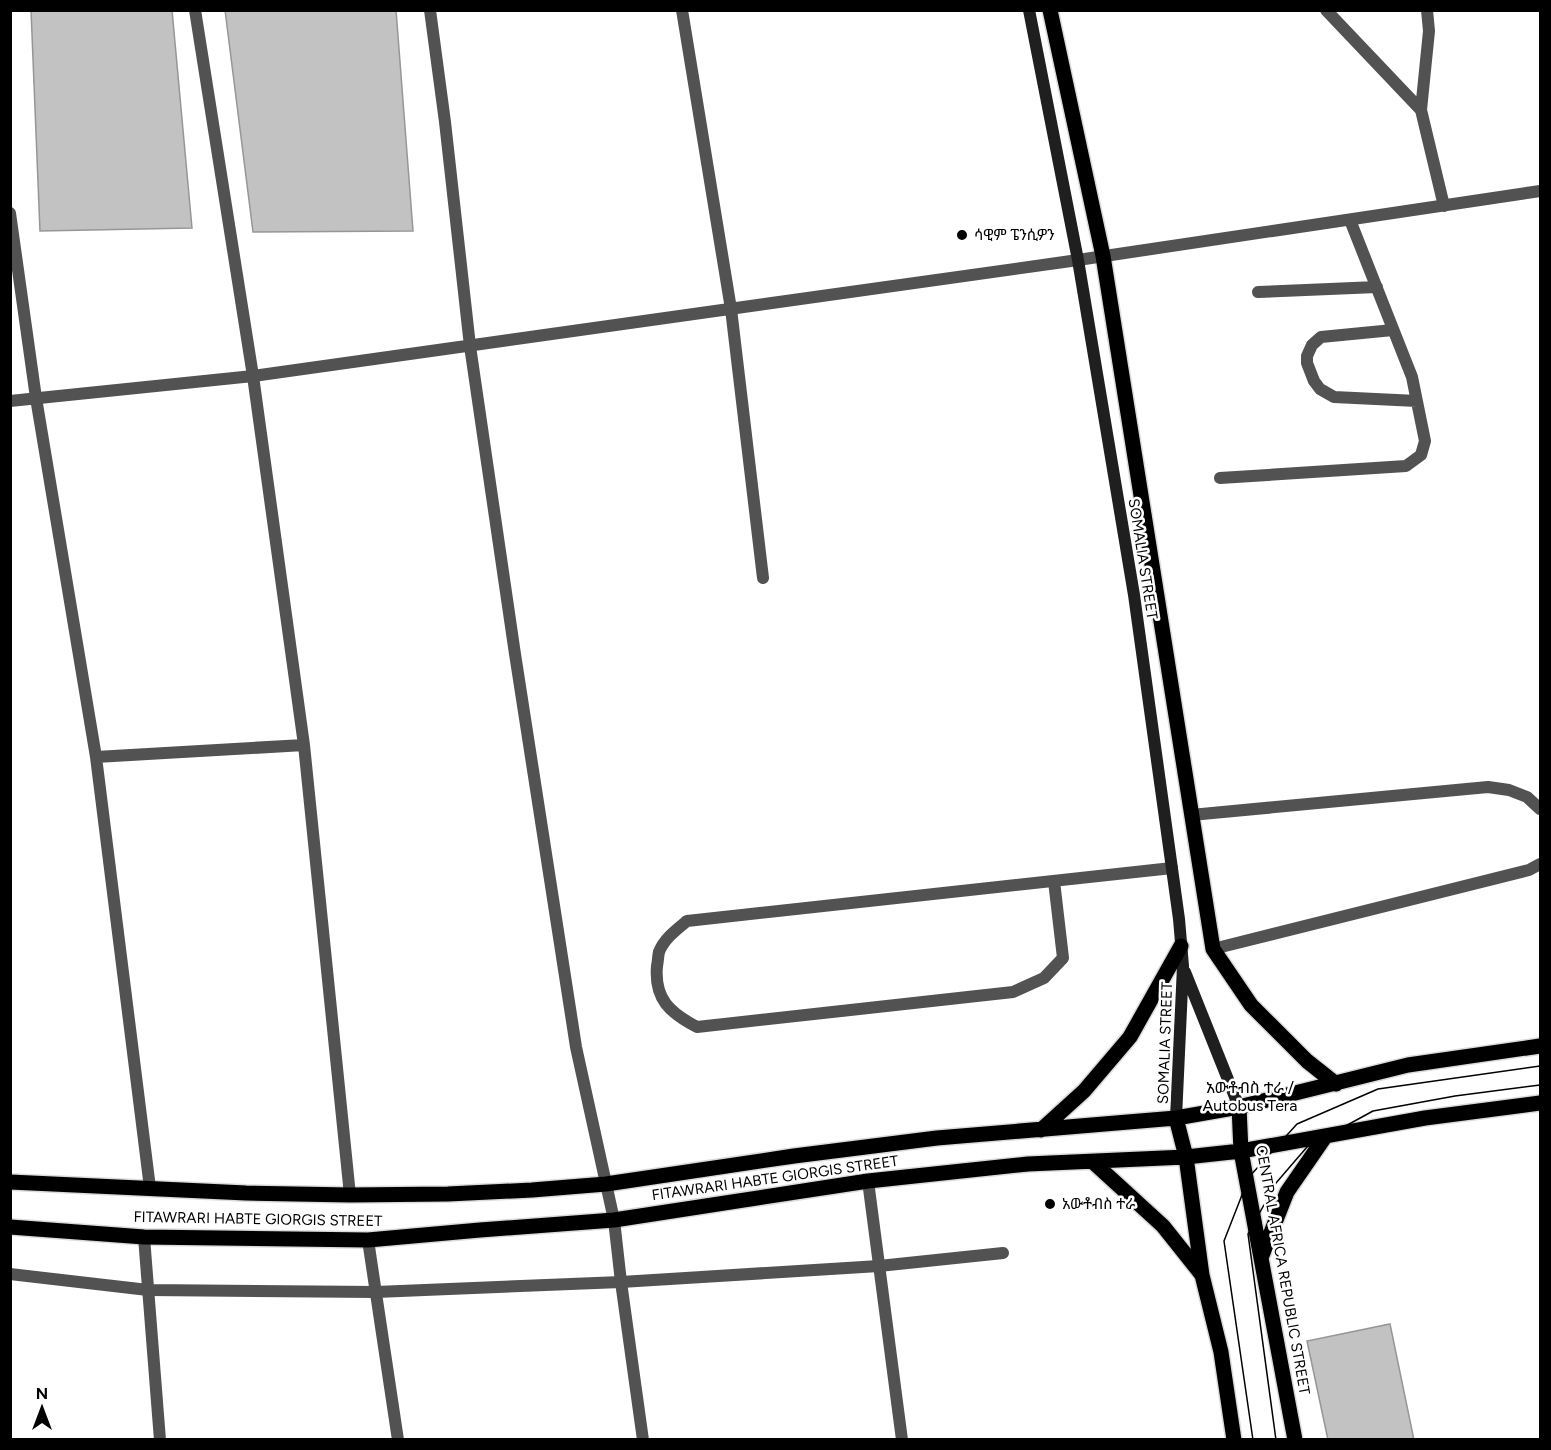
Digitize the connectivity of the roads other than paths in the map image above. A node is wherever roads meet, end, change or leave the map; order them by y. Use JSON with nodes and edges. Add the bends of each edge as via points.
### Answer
{"nodes":[{"id":1,"x":195,"y":10,"type":"edge"},
{"id":2,"x":430,"y":10,"type":"edge"},
{"id":3,"x":682,"y":10,"type":"edge"},
{"id":4,"x":1029,"y":10,"type":"edge"},
{"id":5,"x":1050,"y":10,"type":"edge"},
{"id":6,"x":1326,"y":10,"type":"edge"},
{"id":7,"x":1427,"y":10,"type":"edge"},
{"id":8,"x":1421,"y":110,"type":"junction"},
{"id":9,"x":1540,"y":191,"type":"edge"},
{"id":10,"x":1444,"y":206,"type":"junction"},
{"id":11,"x":10,"y":213,"type":"edge"},
{"id":12,"x":1350,"y":220,"type":"junction"},
{"id":13,"x":1103,"y":256,"type":"junction"},
{"id":14,"x":1078,"y":260,"type":"junction"},
{"id":15,"x":1377,"y":287,"type":"junction"},
{"id":16,"x":1258,"y":292,"type":"dead end"},
{"id":17,"x":731,"y":309,"type":"junction"},
{"id":18,"x":1393,"y":330,"type":"junction"},
{"id":19,"x":470,"y":346,"type":"junction"},
{"id":20,"x":253,"y":376,"type":"junction"},
{"id":21,"x":36,"y":398,"type":"junction"},
{"id":22,"x":10,"y":401,"type":"edge"},
{"id":23,"x":1417,"y":401,"type":"junction"},
{"id":24,"x":1220,"y":478,"type":"dead end"},
{"id":25,"x":763,"y":578,"type":"dead end"},
{"id":26,"x":304,"y":745,"type":"junction"},
{"id":27,"x":96,"y":758,"type":"junction"},
{"id":28,"x":1540,"y":809,"type":"edge"},
{"id":29,"x":1191,"y":815,"type":"junction"},
{"id":30,"x":1540,"y":864,"type":"edge"},
{"id":31,"x":1172,"y":868,"type":"junction"},
{"id":32,"x":1054,"y":880,"type":"junction"},
{"id":33,"x":1181,"y":946,"type":"junction"},
{"id":34,"x":1213,"y":949,"type":"junction"},
{"id":35,"x":1183,"y":966,"type":"junction"},
{"id":36,"x":1540,"y":1046,"type":"edge"},
{"id":37,"x":1336,"y":1084,"type":"junction"},
{"id":38,"x":1540,"y":1103,"type":"edge"},
{"id":39,"x":1239,"y":1107,"type":"junction"},
{"id":40,"x":1176,"y":1118,"type":"junction"},
{"id":41,"x":1041,"y":1130,"type":"junction"},
{"id":42,"x":1325,"y":1137,"type":"junction"},
{"id":43,"x":1241,"y":1152,"type":"junction"},
{"id":44,"x":1186,"y":1156,"type":"junction"},
{"id":45,"x":1093,"y":1162,"type":"junction"},
{"id":46,"x":868,"y":1181,"type":"junction"},
{"id":47,"x":10,"y":1182,"type":"edge"},
{"id":48,"x":606,"y":1184,"type":"junction"},
{"id":49,"x":150,"y":1188,"type":"junction"},
{"id":50,"x":350,"y":1195,"type":"junction"},
{"id":51,"x":614,"y":1220,"type":"junction"},
{"id":52,"x":10,"y":1227,"type":"edge"},
{"id":53,"x":144,"y":1237,"type":"junction"},
{"id":54,"x":368,"y":1240,"type":"junction"},
{"id":55,"x":1003,"y":1253,"type":"dead end"},
{"id":56,"x":1262,"y":1258,"type":"junction"},
{"id":57,"x":879,"y":1266,"type":"junction"},
{"id":58,"x":10,"y":1274,"type":"edge"},
{"id":59,"x":1202,"y":1275,"type":"junction"},
{"id":60,"x":621,"y":1282,"type":"junction"},
{"id":61,"x":148,"y":1290,"type":"junction"},
{"id":62,"x":376,"y":1292,"type":"junction"},
{"id":63,"x":160,"y":1440,"type":"edge"},
{"id":64,"x":398,"y":1440,"type":"edge"},
{"id":65,"x":643,"y":1440,"type":"edge"},
{"id":66,"x":902,"y":1440,"type":"edge"},
{"id":67,"x":1234,"y":1440,"type":"edge"},
{"id":68,"x":1296,"y":1440,"type":"edge"}],
"edges":[{"from":1,"to":20,"type":"street"},
{"from":2,"to":19,"type":"street"},
{"from":3,"to":17,"type":"street"},
{"from":4,"to":14,"type":"main road","name":"SOMALIA STREET"},
{"from":5,"to":13,"type":"main road"},
{"from":6,"to":8,"type":"street"},
{"from":7,"to":8,"type":"street","via":[[1429,31]]},
{"from":8,"to":10,"type":"street"},
{"from":9,"to":10,"type":"street"},
{"from":10,"to":12,"type":"street"},
{"from":11,"to":21,"type":"street"},
{"from":12,"to":13,"type":"street"},
{"from":12,"to":15,"type":"street"},
{"from":13,"to":14,"type":"street"},
{"from":13,"to":29,"type":"main road"},
{"from":14,"to":17,"type":"street"},
{"from":14,"to":31,"type":"main road","name":"SOMALIA STREET","via":[[1134,596]]},
{"from":15,"to":16,"type":"street"},
{"from":15,"to":18,"type":"street"},
{"from":17,"to":19,"type":"street"},
{"from":17,"to":25,"type":"street"},
{"from":18,"to":23,"type":"street"},
{"from":18,"to":23,"type":"street","via":[[1321,337],[1312,345],[1307,363],[1320,389],[1334,397]]},
{"from":19,"to":20,"type":"street"},
{"from":19,"to":48,"type":"street","via":[[576,1047]]},
{"from":20,"to":21,"type":"street"},
{"from":20,"to":26,"type":"street"},
{"from":21,"to":22,"type":"street"},
{"from":21,"to":27,"type":"street"},
{"from":23,"to":24,"type":"street","via":[[1425,441],[1420,455],[1406,466]]},
{"from":26,"to":27,"type":"street"},
{"from":26,"to":50,"type":"street"},
{"from":27,"to":49,"type":"street"},
{"from":28,"to":29,"type":"street","via":[[1527,797],[1488,787]]},
{"from":29,"to":34,"type":"main road"},
{"from":30,"to":34,"type":"street","via":[[1529,870]]},
{"from":31,"to":32,"type":"street"},
{"from":31,"to":33,"type":"main road","name":"SOMALIA STREET"},
{"from":32,"to":32,"type":"street","via":[[687,921],[669,936],[659,952],[656,977],[663,1002],[678,1017],[697,1027],[1013,992],[1044,978],[1063,958]]},
{"from":33,"to":35,"type":"main road","name":"SOMALIA STREET"},
{"from":33,"to":41,"type":"main road","via":[[1130,1036],[1084,1091]]},
{"from":34,"to":37,"type":"main road","via":[[1251,1005]]},
{"from":35,"to":39,"type":"main road"},
{"from":35,"to":40,"type":"main road","name":"SOMALIA STREET"},
{"from":36,"to":37,"type":"main road","via":[[1408,1065]]},
{"from":37,"to":39,"type":"main road"},
{"from":38,"to":42,"type":"main road","name":"FITAWRARI HABTE GIORGIS STREET","via":[[1425,1118]]},
{"from":39,"to":40,"type":"main road"},
{"from":39,"to":43,"type":"main road","name":"CENTRAL AFRICA REPUBLIC STREET"},
{"from":40,"to":41,"type":"main road"},
{"from":40,"to":44,"type":"main road"},
{"from":41,"to":48,"type":"main road","via":[[877,1145]]},
{"from":42,"to":43,"type":"main road","name":"FITAWRARI HABTE GIORGIS STREET"},
{"from":42,"to":56,"type":"main road","via":[[1287,1191]]},
{"from":43,"to":44,"type":"main road","name":"FITAWRARI HABTE GIORGIS STREET"},
{"from":43,"to":56,"type":"main road","name":"CENTRAL AFRICA REPUBLIC STREET"},
{"from":44,"to":45,"type":"main road","name":"FITAWRARI HABTE GIORGIS STREET"},
{"from":44,"to":59,"type":"main road"},
{"from":45,"to":46,"type":"main road","name":"FITAWRARI HABTE GIORGIS STREET","via":[[1028,1164]]},
{"from":45,"to":59,"type":"main road","via":[[1163,1226]]},
{"from":46,"to":51,"type":"main road","name":"FITAWRARI HABTE GIORGIS STREET"},
{"from":46,"to":57,"type":"street"},
{"from":47,"to":49,"type":"main road"},
{"from":48,"to":50,"type":"main road","via":[[532,1191]]},
{"from":48,"to":51,"type":"street"},
{"from":49,"to":50,"type":"main road"},
{"from":51,"to":54,"type":"main road","name":"FITAWRARI HABTE GIORGIS STREET"},
{"from":51,"to":60,"type":"street"},
{"from":52,"to":53,"type":"main road","name":"FITAWRARI HABTE GIORGIS STREET"},
{"from":53,"to":54,"type":"main road","name":"FITAWRARI HABTE GIORGIS STREET"},
{"from":53,"to":61,"type":"street"},
{"from":54,"to":62,"type":"street"},
{"from":55,"to":57,"type":"street"},
{"from":56,"to":68,"type":"main road","name":"CENTRAL AFRICA REPUBLIC STREET"},
{"from":57,"to":60,"type":"street"},
{"from":57,"to":66,"type":"street"},
{"from":58,"to":61,"type":"street"},
{"from":59,"to":67,"type":"main road","via":[[1221,1352]]},
{"from":60,"to":62,"type":"street"},
{"from":60,"to":65,"type":"street"},
{"from":61,"to":62,"type":"street"},
{"from":61,"to":63,"type":"street"},
{"from":62,"to":64,"type":"street"}]}
